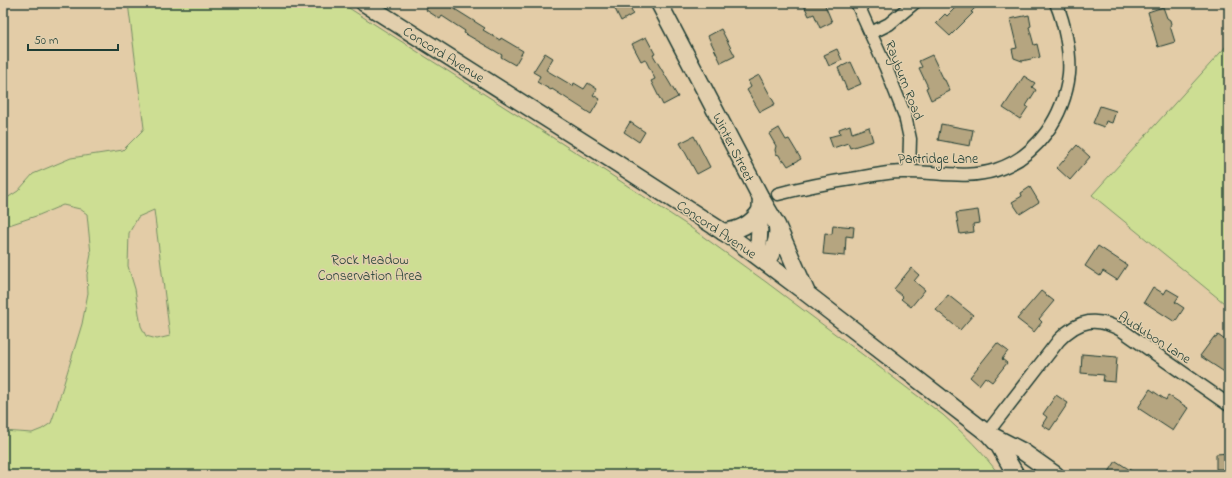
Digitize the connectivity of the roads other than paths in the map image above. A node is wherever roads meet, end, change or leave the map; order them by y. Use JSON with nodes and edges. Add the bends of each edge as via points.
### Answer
{"nodes":[{"id":1,"x":364,"y":3,"type":"edge"},
{"id":2,"x":660,"y":3,"type":"edge"},
{"id":3,"x":857,"y":3,"type":"edge"},
{"id":4,"x":914,"y":3,"type":"edge"},
{"id":5,"x":1056,"y":3,"type":"edge"},
{"id":6,"x":871,"y":33,"type":"junction"},
{"id":7,"x":909,"y":172,"type":"junction"},
{"id":8,"x":778,"y":194,"type":"dead end"},
{"id":9,"x":760,"y":205,"type":"junction"},
{"id":10,"x":777,"y":225,"type":"junction"},
{"id":11,"x":723,"y":232,"type":"junction"},
{"id":12,"x":762,"y":260,"type":"junction"},
{"id":13,"x":806,"y":293,"type":"junction"},
{"id":14,"x":1229,"y":405,"type":"edge"},
{"id":15,"x":987,"y":433,"type":"junction"},
{"id":16,"x":1016,"y":475,"type":"edge"},
{"id":17,"x":1056,"y":475,"type":"edge"}],
"edges":[{"from":1,"to":11,"type":"main road","name":"Concord Avenue"},
{"from":2,"to":9,"type":"main road","name":"Winter Street"},
{"from":3,"to":6,"type":"street","name":"Rayburn Road"},
{"from":4,"to":6,"type":"street","via":[[889,24]]},
{"from":5,"to":7,"type":"street","name":"Partridge Lane","via":[[1066,38],[1069,74],[1061,107],[1040,142],[1011,163],[986,172],[961,175]]},
{"from":6,"to":7,"type":"street","name":"Rayburn Road","via":[[906,116],[910,139]]},
{"from":7,"to":8,"type":"street","name":"Partridge Lane","via":[[849,179]]},
{"from":9,"to":10,"type":"main road","name":"Winter Street"},
{"from":9,"to":11,"type":"main road","via":[[755,219],[744,227]]},
{"from":9,"to":12,"type":"main road"},
{"from":10,"to":12,"type":"main road","via":[[776,243]]},
{"from":10,"to":13,"type":"main road","name":"Winter Street"},
{"from":11,"to":12,"type":"main road","name":"Concord Avenue"},
{"from":12,"to":13,"type":"main road","name":"Concord Avenue"},
{"from":13,"to":15,"type":"main road","name":"Concord Avenue"},
{"from":14,"to":15,"type":"street","name":"Audubon Lane","via":[[1123,331],[1107,323],[1088,322],[1070,329],[1059,340]]},
{"from":15,"to":16,"type":"main road","via":[[999,446]]},
{"from":15,"to":17,"type":"main road","name":"Concord Avenue","via":[[1018,448]]}]}
